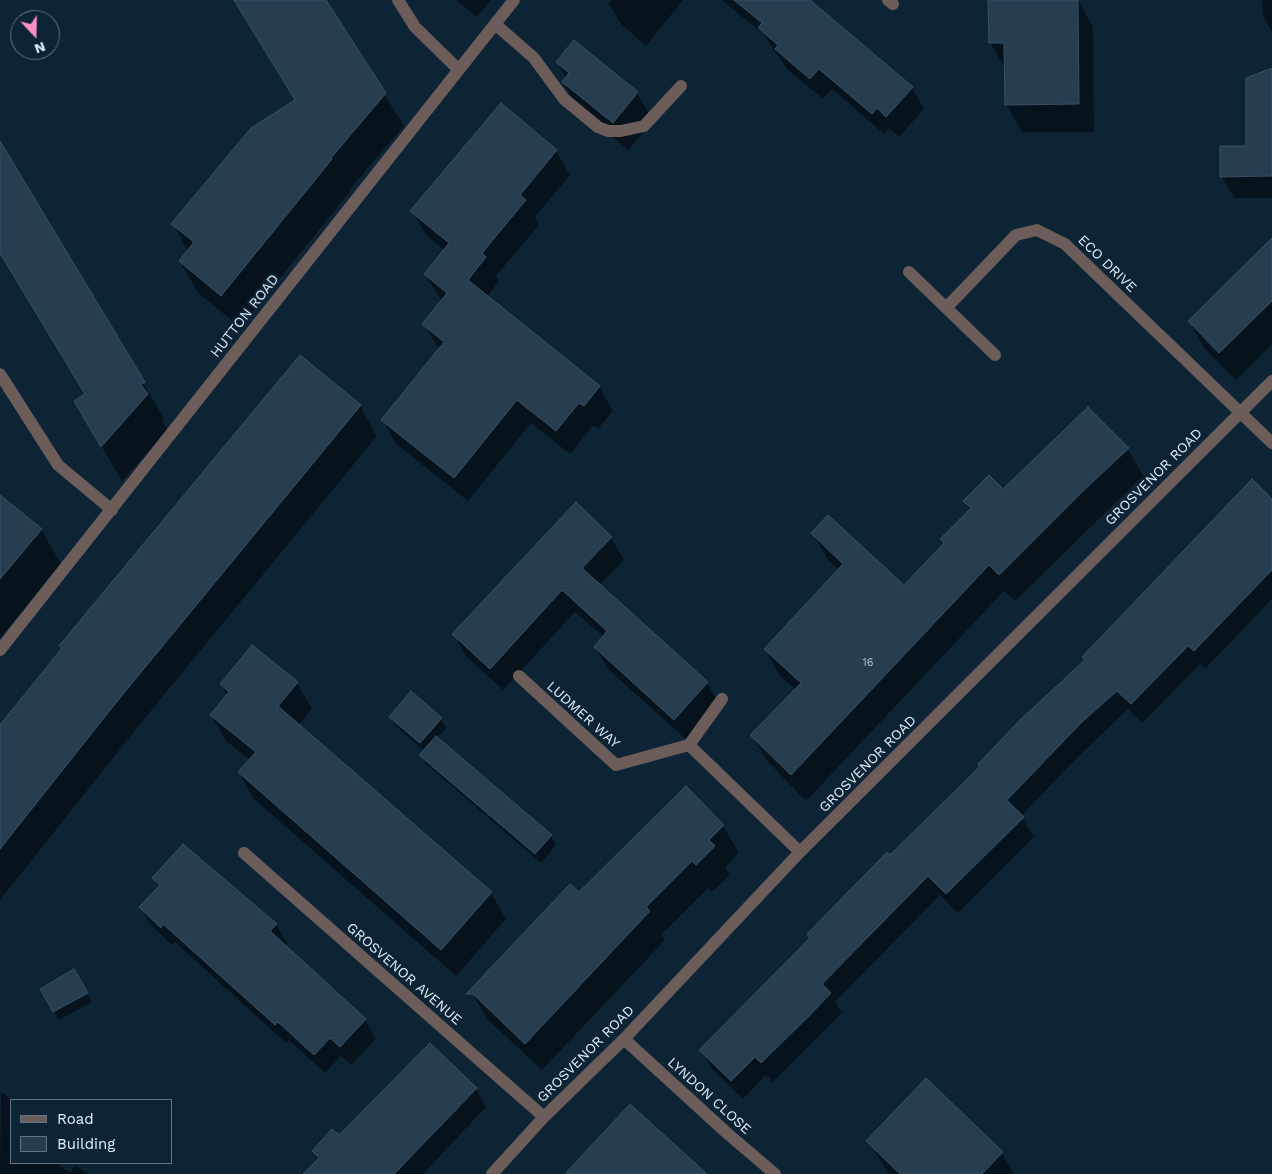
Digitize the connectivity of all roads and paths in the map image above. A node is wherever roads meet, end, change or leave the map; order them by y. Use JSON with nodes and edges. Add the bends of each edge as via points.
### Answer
{"nodes":[{"id":1,"x":398,"y":0,"type":"edge"},
{"id":2,"x":514,"y":0,"type":"edge"},
{"id":3,"x":495,"y":24,"type":"junction"},
{"id":4,"x":458,"y":69,"type":"junction"},
{"id":5,"x":681,"y":86,"type":"dead end"},
{"id":6,"x":909,"y":272,"type":"dead end"},
{"id":7,"x":946,"y":308,"type":"junction"},
{"id":8,"x":995,"y":355,"type":"dead end"},
{"id":9,"x":1,"y":378,"type":"edge"},
{"id":10,"x":1272,"y":381,"type":"edge"},
{"id":11,"x":1240,"y":413,"type":"junction"},
{"id":12,"x":1272,"y":443,"type":"edge"},
{"id":13,"x":112,"y":510,"type":"junction"},
{"id":14,"x":0,"y":650,"type":"edge"},
{"id":15,"x":519,"y":676,"type":"dead end"},
{"id":16,"x":722,"y":699,"type":"dead end"},
{"id":17,"x":689,"y":745,"type":"junction"},
{"id":18,"x":800,"y":852,"type":"junction"},
{"id":19,"x":244,"y":853,"type":"dead end"},
{"id":20,"x":624,"y":1039,"type":"junction"},
{"id":21,"x":544,"y":1117,"type":"junction"},
{"id":22,"x":492,"y":1174,"type":"edge"},
{"id":23,"x":775,"y":1174,"type":"edge"}],
"edges":[{"from":1,"to":4,"type":"street","via":[[415,27]]},
{"from":2,"to":3,"type":"street","name":"HUTTON ROAD"},
{"from":3,"to":4,"type":"street","name":"HUTTON ROAD"},
{"from":3,"to":5,"type":"street","via":[[534,58],[564,99],[598,127],[608,131],[644,126]]},
{"from":4,"to":13,"type":"street","name":"HUTTON ROAD"},
{"from":6,"to":7,"type":"street"},
{"from":7,"to":8,"type":"street"},
{"from":7,"to":11,"type":"street","name":"ECO DRIVE","via":[[1016,235],[1037,230],[1065,244]]},
{"from":9,"to":13,"type":"street","via":[[58,465]]},
{"from":10,"to":11,"type":"street","name":"GROSVENOR ROAD"},
{"from":11,"to":12,"type":"street","name":"ECO DRIVE"},
{"from":11,"to":18,"type":"street","name":"GROSVENOR ROAD"},
{"from":13,"to":14,"type":"street","name":"HUTTON ROAD"},
{"from":15,"to":17,"type":"street","name":"LUDMER WAY","via":[[616,765]]},
{"from":16,"to":17,"type":"street"},
{"from":17,"to":18,"type":"street"},
{"from":18,"to":20,"type":"street","name":"GROSVENOR ROAD"},
{"from":19,"to":21,"type":"street","name":"GROSVENOR AVENUE"},
{"from":20,"to":21,"type":"street","name":"GROSVENOR ROAD"},
{"from":20,"to":23,"type":"street","name":"LYNDON CLOSE"},
{"from":21,"to":22,"type":"street","name":"GROSVENOR ROAD"}]}
